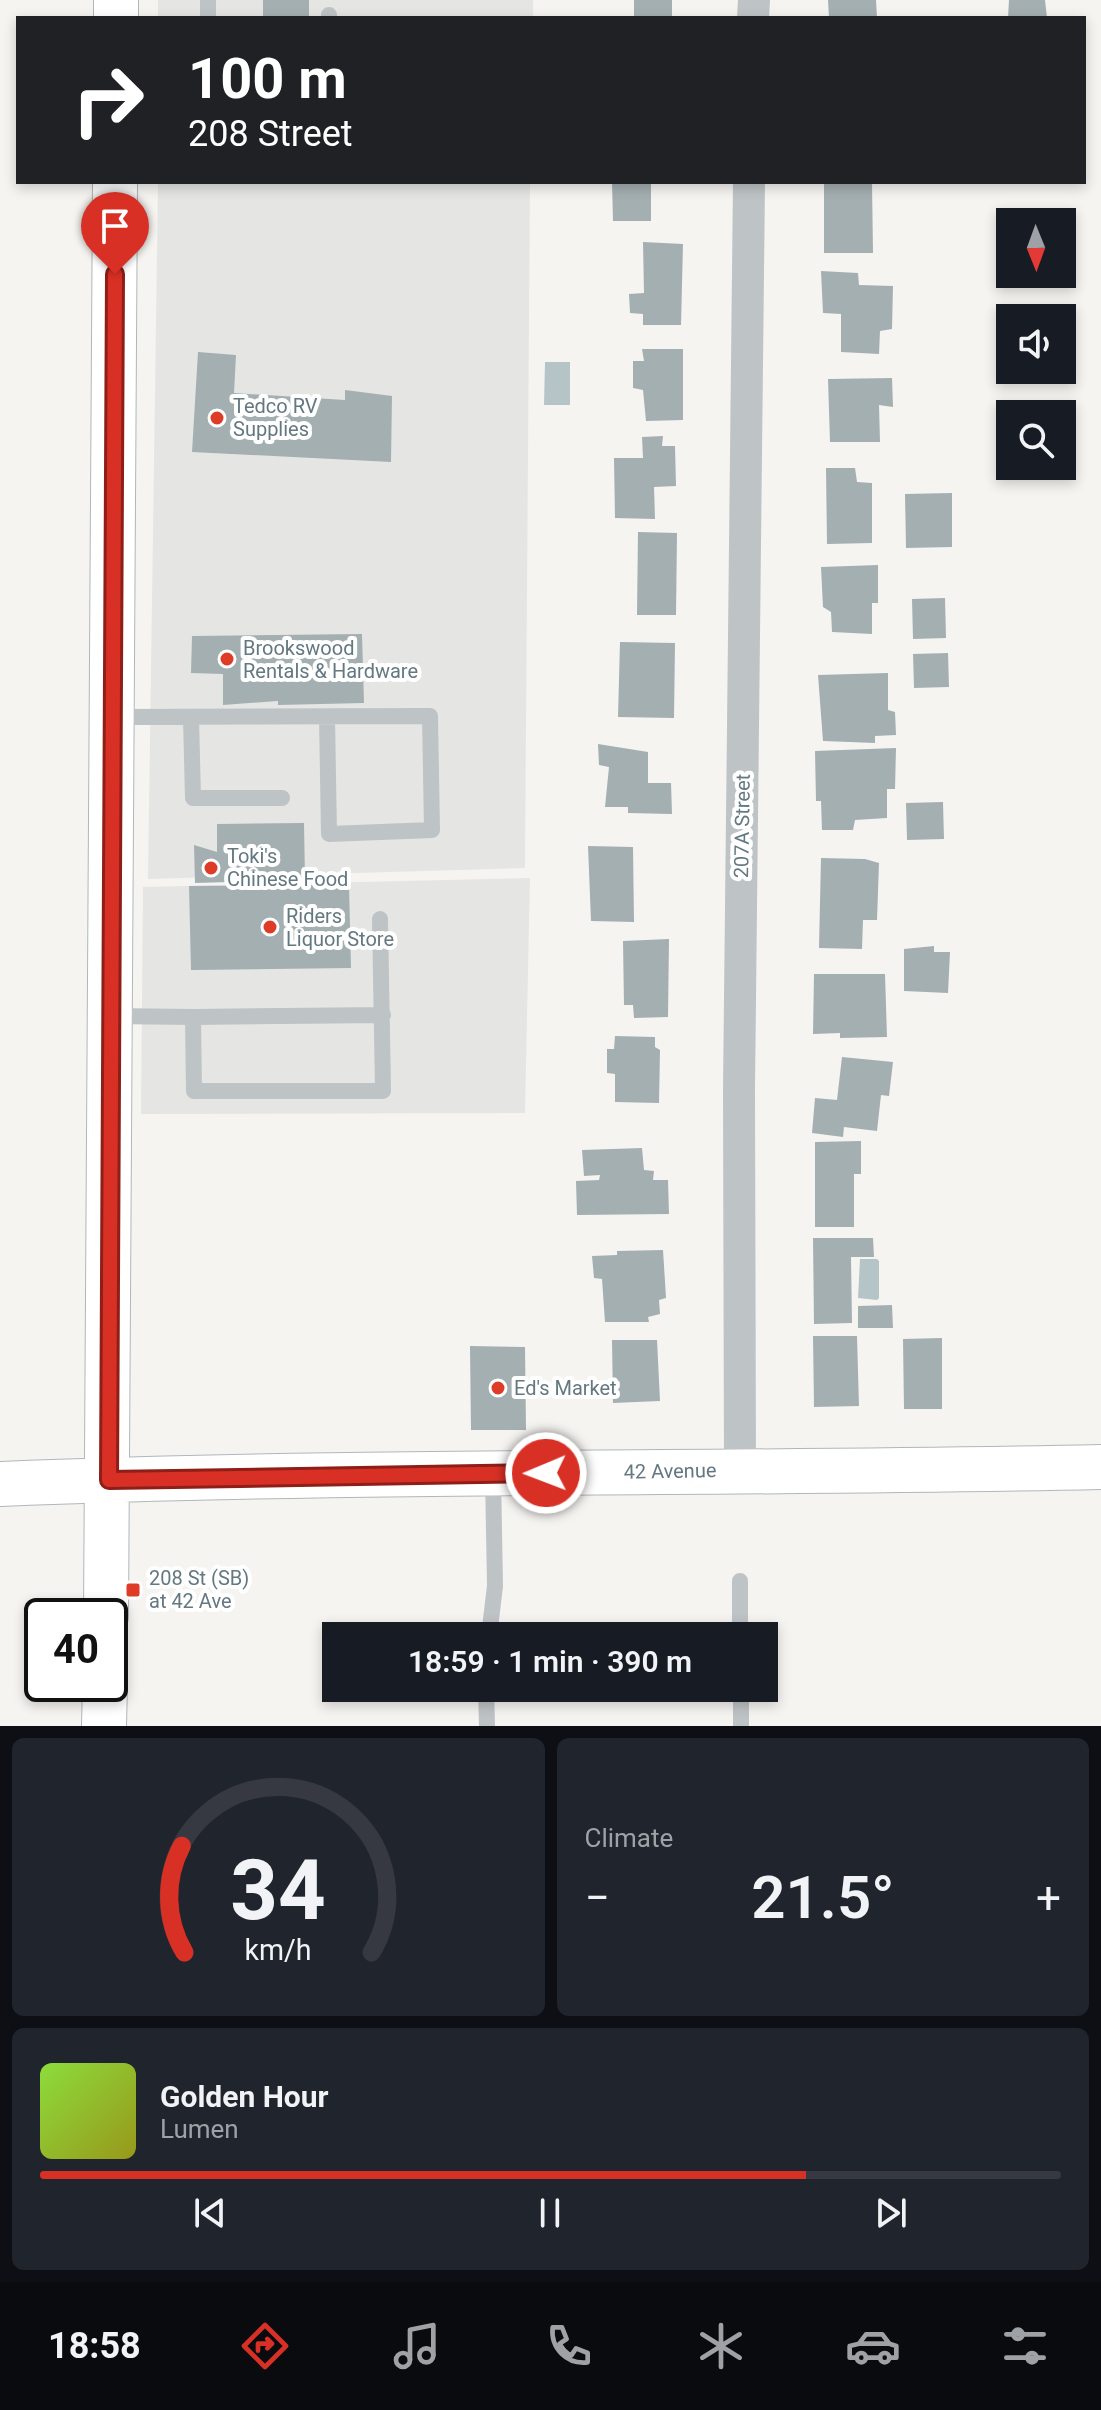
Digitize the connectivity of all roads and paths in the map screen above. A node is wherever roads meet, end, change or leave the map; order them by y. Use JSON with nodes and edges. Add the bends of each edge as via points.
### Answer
{"nodes":[{"id":1,"x":115,"y":184,"type":"edge"},
{"id":2,"x":749,"y":184,"type":"edge"},
{"id":3,"x":113,"y":717,"type":"junction"},
{"id":4,"x":327,"y":717,"type":"junction"},
{"id":5,"x":191,"y":718,"type":"junction"},
{"id":6,"x":282,"y":798,"type":"dead end"},
{"id":7,"x":380,"y":919,"type":"dead end"},
{"id":8,"x":383,"y":1015,"type":"junction"},
{"id":9,"x":111,"y":1016,"type":"junction"},
{"id":10,"x":193,"y":1017,"type":"junction"},
{"id":11,"x":1101,"y":1467,"type":"edge"},
{"id":12,"x":740,"y":1470,"type":"junction"},
{"id":13,"x":493,"y":1474,"type":"junction"},
{"id":14,"x":109,"y":1480,"type":"junction"},
{"id":15,"x":0,"y":1484,"type":"edge"},
{"id":16,"x":740,"y":1581,"type":"dead end"},
{"id":17,"x":106,"y":1598,"type":"edge"},
{"id":18,"x":491,"y":1622,"type":"edge"},
{"id":19,"x":740,"y":1622,"type":"edge"},
{"id":20,"x":105,"y":1702,"type":"edge"},
{"id":21,"x":486,"y":1702,"type":"edge"},
{"id":22,"x":741,"y":1702,"type":"edge"},
{"id":23,"x":104,"y":1726,"type":"edge"},
{"id":24,"x":487,"y":1726,"type":"edge"},
{"id":25,"x":741,"y":1726,"type":"edge"}],
"edges":[{"from":1,"to":3,"type":"main road"},
{"from":2,"to":12,"type":"street","name":"207A Street"},
{"from":3,"to":5,"type":"lane"},
{"from":3,"to":9,"type":"main road"},
{"from":4,"to":4,"type":"lane","via":[[329,834],[432,830],[430,716]]},
{"from":4,"to":5,"type":"lane"},
{"from":5,"to":6,"type":"lane","via":[[193,798]]},
{"from":7,"to":8,"type":"lane"},
{"from":8,"to":10,"type":"lane"},
{"from":8,"to":10,"type":"lane","via":[[383,1091],[194,1091]]},
{"from":9,"to":10,"type":"lane"},
{"from":9,"to":14,"type":"main road"},
{"from":11,"to":12,"type":"main road","name":"42 Avenue"},
{"from":12,"to":13,"type":"main road","name":"42 Avenue"},
{"from":13,"to":14,"type":"main road","name":"42 Avenue"},
{"from":13,"to":18,"type":"lane"},
{"from":14,"to":15,"type":"main road","name":"42 Avenue"},
{"from":14,"to":17,"type":"main road"},
{"from":16,"to":19,"type":"lane"},
{"from":20,"to":23,"type":"main road"},
{"from":21,"to":24,"type":"lane"},
{"from":22,"to":25,"type":"lane"}]}
